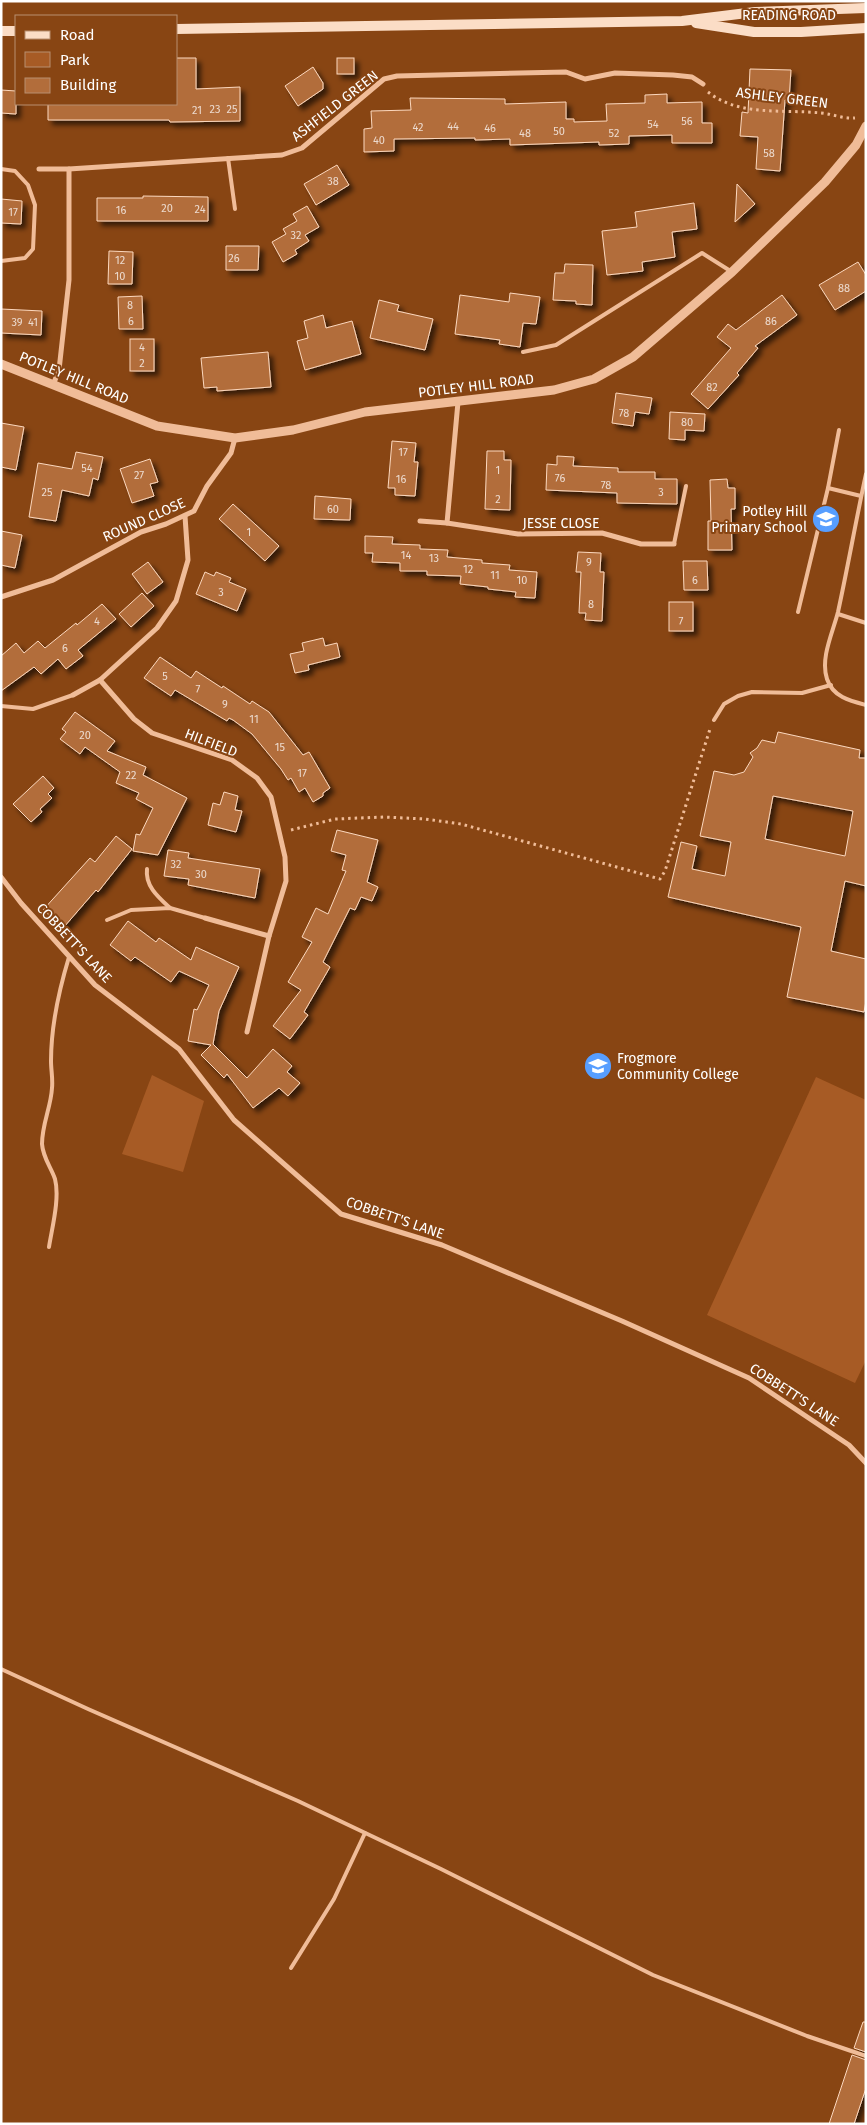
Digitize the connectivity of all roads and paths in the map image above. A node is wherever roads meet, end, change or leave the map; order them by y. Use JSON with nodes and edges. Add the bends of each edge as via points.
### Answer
{"nodes":[{"id":1,"x":866,"y":8,"type":"edge"},
{"id":2,"x":682,"y":20,"type":"junction"},
{"id":3,"x":866,"y":28,"type":"edge"},
{"id":4,"x":178,"y":29,"type":"edge"},
{"id":5,"x":1,"y":31,"type":"edge"},
{"id":6,"x":15,"y":31,"type":"edge"},
{"id":7,"x":703,"y":84,"type":"joint"},
{"id":8,"x":858,"y":118,"type":"dead end"},
{"id":9,"x":866,"y":126,"type":"edge"},
{"id":10,"x":228,"y":158,"type":"junction"},
{"id":11,"x":1,"y":168,"type":"edge"},
{"id":12,"x":39,"y":169,"type":"dead end"},
{"id":13,"x":68,"y":169,"type":"junction"},
{"id":14,"x":236,"y":209,"type":"dead end"},
{"id":15,"x":1,"y":261,"type":"edge"},
{"id":16,"x":732,"y":272,"type":"junction"},
{"id":17,"x":524,"y":352,"type":"dead end"},
{"id":18,"x":1,"y":364,"type":"edge"},
{"id":19,"x":53,"y":385,"type":"junction"},
{"id":20,"x":458,"y":402,"type":"junction"},
{"id":21,"x":839,"y":430,"type":"dead end"},
{"id":22,"x":235,"y":438,"type":"junction"},
{"id":23,"x":866,"y":474,"type":"edge"},
{"id":24,"x":686,"y":486,"type":"dead end"},
{"id":25,"x":828,"y":488,"type":"junction"},
{"id":26,"x":861,"y":496,"type":"junction"},
{"id":27,"x":185,"y":516,"type":"junction"},
{"id":28,"x":420,"y":521,"type":"dead end"},
{"id":29,"x":447,"y":523,"type":"junction"},
{"id":30,"x":674,"y":544,"type":"joint"},
{"id":31,"x":1,"y":597,"type":"edge"},
{"id":32,"x":798,"y":612,"type":"dead end"},
{"id":33,"x":838,"y":614,"type":"junction"},
{"id":34,"x":866,"y":623,"type":"edge"},
{"id":35,"x":100,"y":680,"type":"junction"},
{"id":36,"x":831,"y":685,"type":"junction"},
{"id":37,"x":74,"y":695,"type":"joint"},
{"id":38,"x":866,"y":705,"type":"edge"},
{"id":39,"x":1,"y":706,"type":"edge"},
{"id":40,"x":714,"y":720,"type":"joint"},
{"id":41,"x":281,"y":833,"type":"junction"},
{"id":42,"x":146,"y":868,"type":"dead end"},
{"id":43,"x":1,"y":876,"type":"edge"},
{"id":44,"x":170,"y":908,"type":"junction"},
{"id":45,"x":205,"y":918,"type":"joint"},
{"id":46,"x":107,"y":920,"type":"dead end"},
{"id":47,"x":269,"y":936,"type":"junction"},
{"id":48,"x":69,"y":956,"type":"junction"},
{"id":49,"x":247,"y":1032,"type":"dead end"},
{"id":50,"x":50,"y":1247,"type":"dead end"},
{"id":51,"x":866,"y":1463,"type":"edge"},
{"id":52,"x":1,"y":1668,"type":"edge"},
{"id":53,"x":364,"y":1832,"type":"junction"},
{"id":54,"x":292,"y":1968,"type":"dead end"},
{"id":55,"x":866,"y":2056,"type":"edge"}],
"edges":[{"from":1,"to":2,"type":"main road","name":"READING ROAD","via":[[755,12]]},
{"from":2,"to":3,"type":"main road","name":"READING ROAD","via":[[754,32]]},
{"from":2,"to":4,"type":"main road","name":"READING ROAD"},
{"from":5,"to":6,"type":"main road"},
{"from":7,"to":8,"type":"path","name":"ASHLEY GREEN","via":[[706,91],[716,98],[743,107]]},
{"from":7,"to":10,"type":"street","name":"ASHFIELD GREEN","via":[[692,77],[654,73],[615,73],[585,80],[566,72],[397,76],[384,80],[302,148],[282,155]]},
{"from":9,"to":16,"type":"street","name":"POTLEY HILL ROAD","via":[[856,145],[825,182]]},
{"from":10,"to":13,"type":"street","name":"ASHFIELD GREEN"},
{"from":10,"to":14,"type":"lane"},
{"from":11,"to":15,"type":"lane","via":[[15,171],[28,185],[36,205],[33,249],[25,258]]},
{"from":12,"to":13,"type":"street","name":"ASHFIELD GREEN"},
{"from":13,"to":19,"type":"street","via":[[69,280],[58,370]]},
{"from":16,"to":17,"type":"lane","via":[[702,253],[556,345]]},
{"from":16,"to":20,"type":"street","name":"POTLEY HILL ROAD","via":[[633,357],[594,379],[554,390]]},
{"from":18,"to":19,"type":"street","name":"POTLEY HILL ROAD"},
{"from":19,"to":22,"type":"street","name":"POTLEY HILL ROAD","via":[[157,426]]},
{"from":20,"to":22,"type":"street","name":"POTLEY HILL ROAD","via":[[365,412],[293,430]]},
{"from":20,"to":29,"type":"street"},
{"from":21,"to":25,"type":"lane"},
{"from":22,"to":27,"type":"street","name":"ROUND CLOSE","via":[[231,454],[207,486],[194,511]]},
{"from":23,"to":26,"type":"lane"},
{"from":24,"to":30,"type":"lane"},
{"from":25,"to":26,"type":"lane"},
{"from":25,"to":32,"type":"lane"},
{"from":26,"to":33,"type":"lane"},
{"from":27,"to":31,"type":"street","name":"ROUND CLOSE","via":[[140,532],[53,580]]},
{"from":27,"to":35,"type":"street","via":[[188,560],[176,601],[157,628]]},
{"from":28,"to":29,"type":"street","name":"JESSE CLOSE"},
{"from":29,"to":30,"type":"street","name":"JESSE CLOSE","via":[[518,534],[602,533],[641,544]]},
{"from":33,"to":34,"type":"lane"},
{"from":33,"to":36,"type":"lane","via":[[825,664]]},
{"from":35,"to":37,"type":"street"},
{"from":35,"to":41,"type":"street","name":"HILFIELD","via":[[134,719],[152,734],[232,760],[257,778],[271,797]]},
{"from":36,"to":38,"type":"lane","via":[[846,700]]},
{"from":36,"to":40,"type":"lane","via":[[802,693],[752,692],[738,696],[724,704]]},
{"from":37,"to":39,"type":"lane","via":[[33,709]]},
{"from":40,"to":41,"type":"path","via":[[660,879],[461,824],[425,819],[335,818]]},
{"from":41,"to":47,"type":"street","name":"HILFIELD","via":[[286,881]]},
{"from":42,"to":44,"type":"lane","via":[[153,892]]},
{"from":43,"to":48,"type":"street","name":"COBBETT'S LANE"},
{"from":44,"to":45,"type":"lane"},
{"from":44,"to":46,"type":"lane","via":[[130,910]]},
{"from":45,"to":47,"type":"street"},
{"from":47,"to":49,"type":"street","name":"HILFIELD"},
{"from":48,"to":50,"type":"lane","via":[[55,1020],[52,1088],[43,1128],[42,1146],[57,1192]]},
{"from":48,"to":51,"type":"street","name":"COBBETT'S LANE","via":[[95,985],[179,1049],[234,1120],[341,1214],[442,1245],[749,1378],[849,1445]]},
{"from":52,"to":53,"type":"lane"},
{"from":53,"to":54,"type":"lane","via":[[334,1899]]},
{"from":53,"to":55,"type":"lane","via":[[653,1975]]}]}
